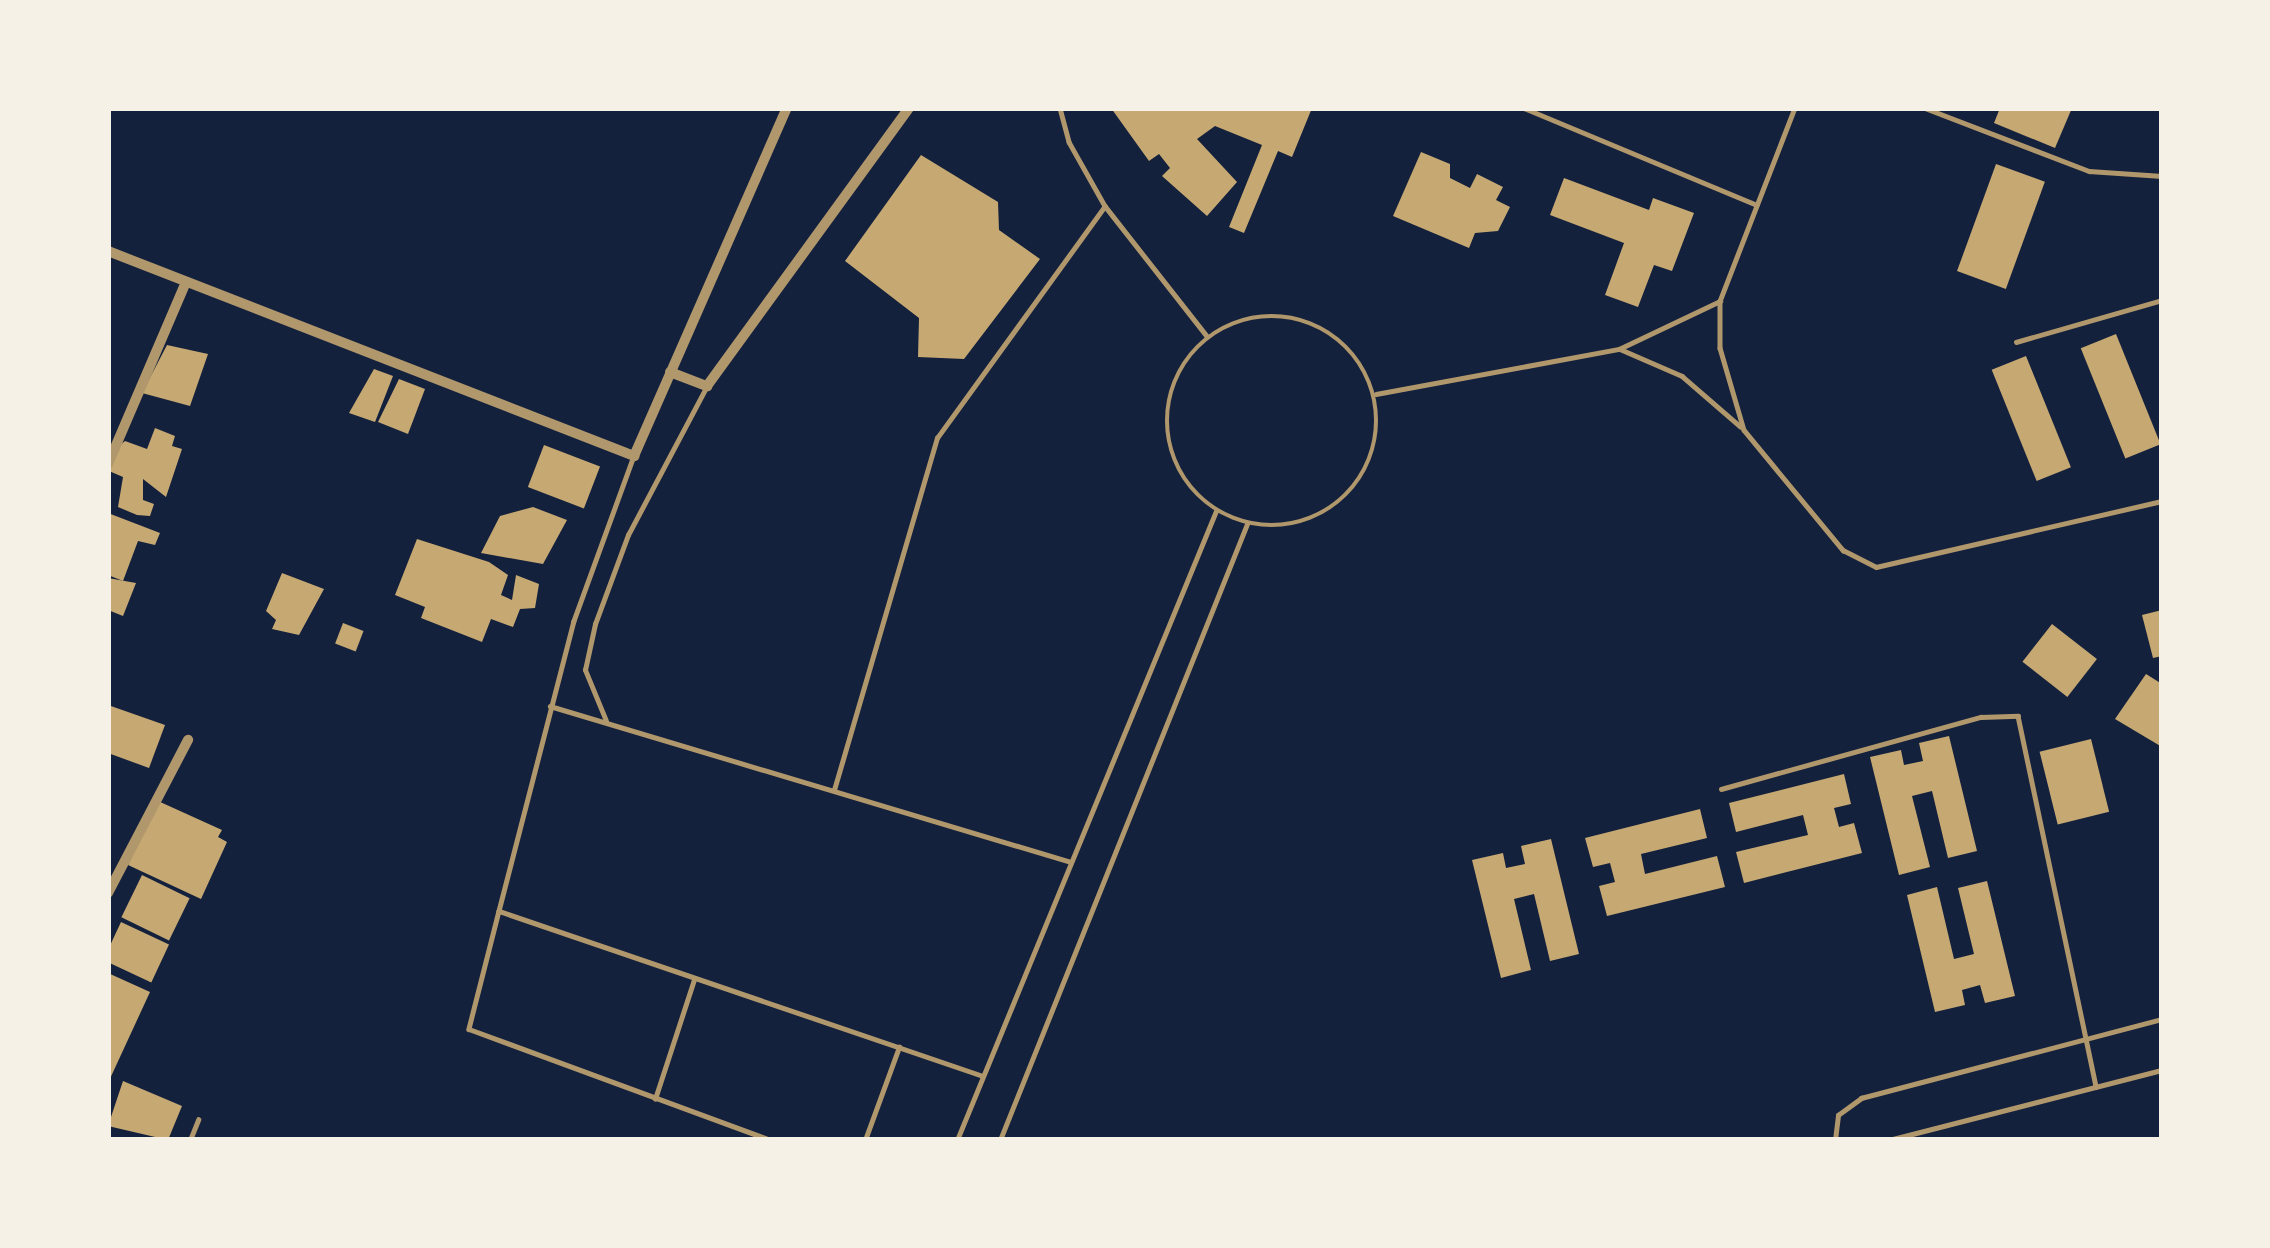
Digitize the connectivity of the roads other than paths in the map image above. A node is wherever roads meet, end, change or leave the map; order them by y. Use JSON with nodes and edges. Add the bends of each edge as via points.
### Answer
{"nodes":[{"id":1,"x":787,"y":108,"type":"edge"},
{"id":2,"x":909,"y":108,"type":"edge"},
{"id":3,"x":1060,"y":108,"type":"edge"},
{"id":4,"x":1524,"y":108,"type":"edge"},
{"id":5,"x":1795,"y":108,"type":"edge"},
{"id":6,"x":1925,"y":108,"type":"edge"},
{"id":7,"x":2162,"y":176,"type":"edge"},
{"id":8,"x":1757,"y":205,"type":"junction"},
{"id":9,"x":1105,"y":206,"type":"junction"},
{"id":10,"x":108,"y":250,"type":"edge"},
{"id":11,"x":186,"y":282,"type":"junction"},
{"id":12,"x":2162,"y":300,"type":"edge"},
{"id":13,"x":1720,"y":301,"type":"junction"},
{"id":14,"x":1207,"y":336,"type":"junction"},
{"id":15,"x":2016,"y":341,"type":"dead end"},
{"id":16,"x":1618,"y":349,"type":"junction"},
{"id":17,"x":670,"y":371,"type":"junction"},
{"id":18,"x":707,"y":386,"type":"junction"},
{"id":19,"x":1376,"y":394,"type":"junction"},
{"id":20,"x":1744,"y":430,"type":"junction"},
{"id":21,"x":634,"y":456,"type":"junction"},
{"id":22,"x":108,"y":464,"type":"edge"},
{"id":23,"x":2162,"y":501,"type":"edge"},
{"id":24,"x":1216,"y":511,"type":"junction"},
{"id":25,"x":1247,"y":524,"type":"junction"},
{"id":26,"x":550,"y":706,"type":"junction"},
{"id":27,"x":606,"y":721,"type":"junction"},
{"id":28,"x":188,"y":740,"type":"dead end"},
{"id":29,"x":1720,"y":789,"type":"dead end"},
{"id":30,"x":834,"y":790,"type":"junction"},
{"id":31,"x":1071,"y":862,"type":"junction"},
{"id":32,"x":108,"y":893,"type":"edge"},
{"id":33,"x":500,"y":911,"type":"junction"},
{"id":34,"x":694,"y":980,"type":"junction"},
{"id":35,"x":2162,"y":1019,"type":"edge"},
{"id":36,"x":2086,"y":1036,"type":"junction"},
{"id":37,"x":899,"y":1047,"type":"junction"},
{"id":38,"x":2162,"y":1070,"type":"edge"},
{"id":39,"x":983,"y":1076,"type":"junction"},
{"id":40,"x":2096,"y":1087,"type":"junction"},
{"id":41,"x":655,"y":1099,"type":"junction"},
{"id":42,"x":198,"y":1120,"type":"dead end"},
{"id":43,"x":190,"y":1140,"type":"edge"},
{"id":44,"x":770,"y":1140,"type":"edge"},
{"id":45,"x":865,"y":1140,"type":"edge"},
{"id":46,"x":958,"y":1140,"type":"edge"},
{"id":47,"x":1000,"y":1140,"type":"edge"},
{"id":48,"x":1834,"y":1140,"type":"edge"},
{"id":49,"x":1889,"y":1140,"type":"edge"}],
"edges":[{"from":1,"to":17,"type":"street"},
{"from":2,"to":18,"type":"street"},
{"from":3,"to":9,"type":"lane","via":[[1069,142]]},
{"from":4,"to":8,"type":"lane"},
{"from":5,"to":8,"type":"lane"},
{"from":6,"to":7,"type":"lane","via":[[2068,165]]},
{"from":8,"to":13,"type":"lane"},
{"from":9,"to":14,"type":"lane"},
{"from":9,"to":30,"type":"lane","via":[[937,437]]},
{"from":10,"to":11,"type":"street"},
{"from":11,"to":21,"type":"street"},
{"from":11,"to":22,"type":"street"},
{"from":12,"to":15,"type":"lane"},
{"from":13,"to":16,"type":"lane"},
{"from":13,"to":20,"type":"lane","via":[[1720,348]]},
{"from":14,"to":19,"type":"lane","via":[[1255,315],[1307,320],[1351,348]]},
{"from":14,"to":24,"type":"lane","via":[[1175,376],[1166,425],[1180,474]]},
{"from":16,"to":19,"type":"lane"},
{"from":16,"to":20,"type":"lane","via":[[1682,376]]},
{"from":17,"to":18,"type":"street"},
{"from":17,"to":21,"type":"street"},
{"from":18,"to":27,"type":"lane","via":[[628,535],[595,624],[585,670]]},
{"from":19,"to":25,"type":"lane","via":[[1376,448],[1349,496],[1302,523]]},
{"from":20,"to":23,"type":"lane","via":[[1800,502],[1865,565]]},
{"from":21,"to":26,"type":"lane"},
{"from":24,"to":25,"type":"lane"},
{"from":24,"to":31,"type":"lane"},
{"from":25,"to":47,"type":"lane"},
{"from":26,"to":27,"type":"lane"},
{"from":26,"to":33,"type":"lane"},
{"from":27,"to":30,"type":"lane"},
{"from":28,"to":32,"type":"street"},
{"from":29,"to":36,"type":"lane","via":[[1981,717],[2018,716]]},
{"from":30,"to":31,"type":"lane"},
{"from":31,"to":39,"type":"lane"},
{"from":33,"to":34,"type":"lane"},
{"from":33,"to":41,"type":"lane","via":[[469,1029]]},
{"from":34,"to":37,"type":"lane"},
{"from":34,"to":41,"type":"lane"},
{"from":35,"to":36,"type":"lane"},
{"from":36,"to":40,"type":"lane"},
{"from":36,"to":48,"type":"lane","via":[[1862,1098],[1838,1115]]},
{"from":37,"to":39,"type":"lane"},
{"from":37,"to":45,"type":"lane"},
{"from":38,"to":40,"type":"lane"},
{"from":39,"to":46,"type":"lane"},
{"from":40,"to":49,"type":"lane"},
{"from":41,"to":44,"type":"lane"},
{"from":42,"to":43,"type":"lane"}]}
